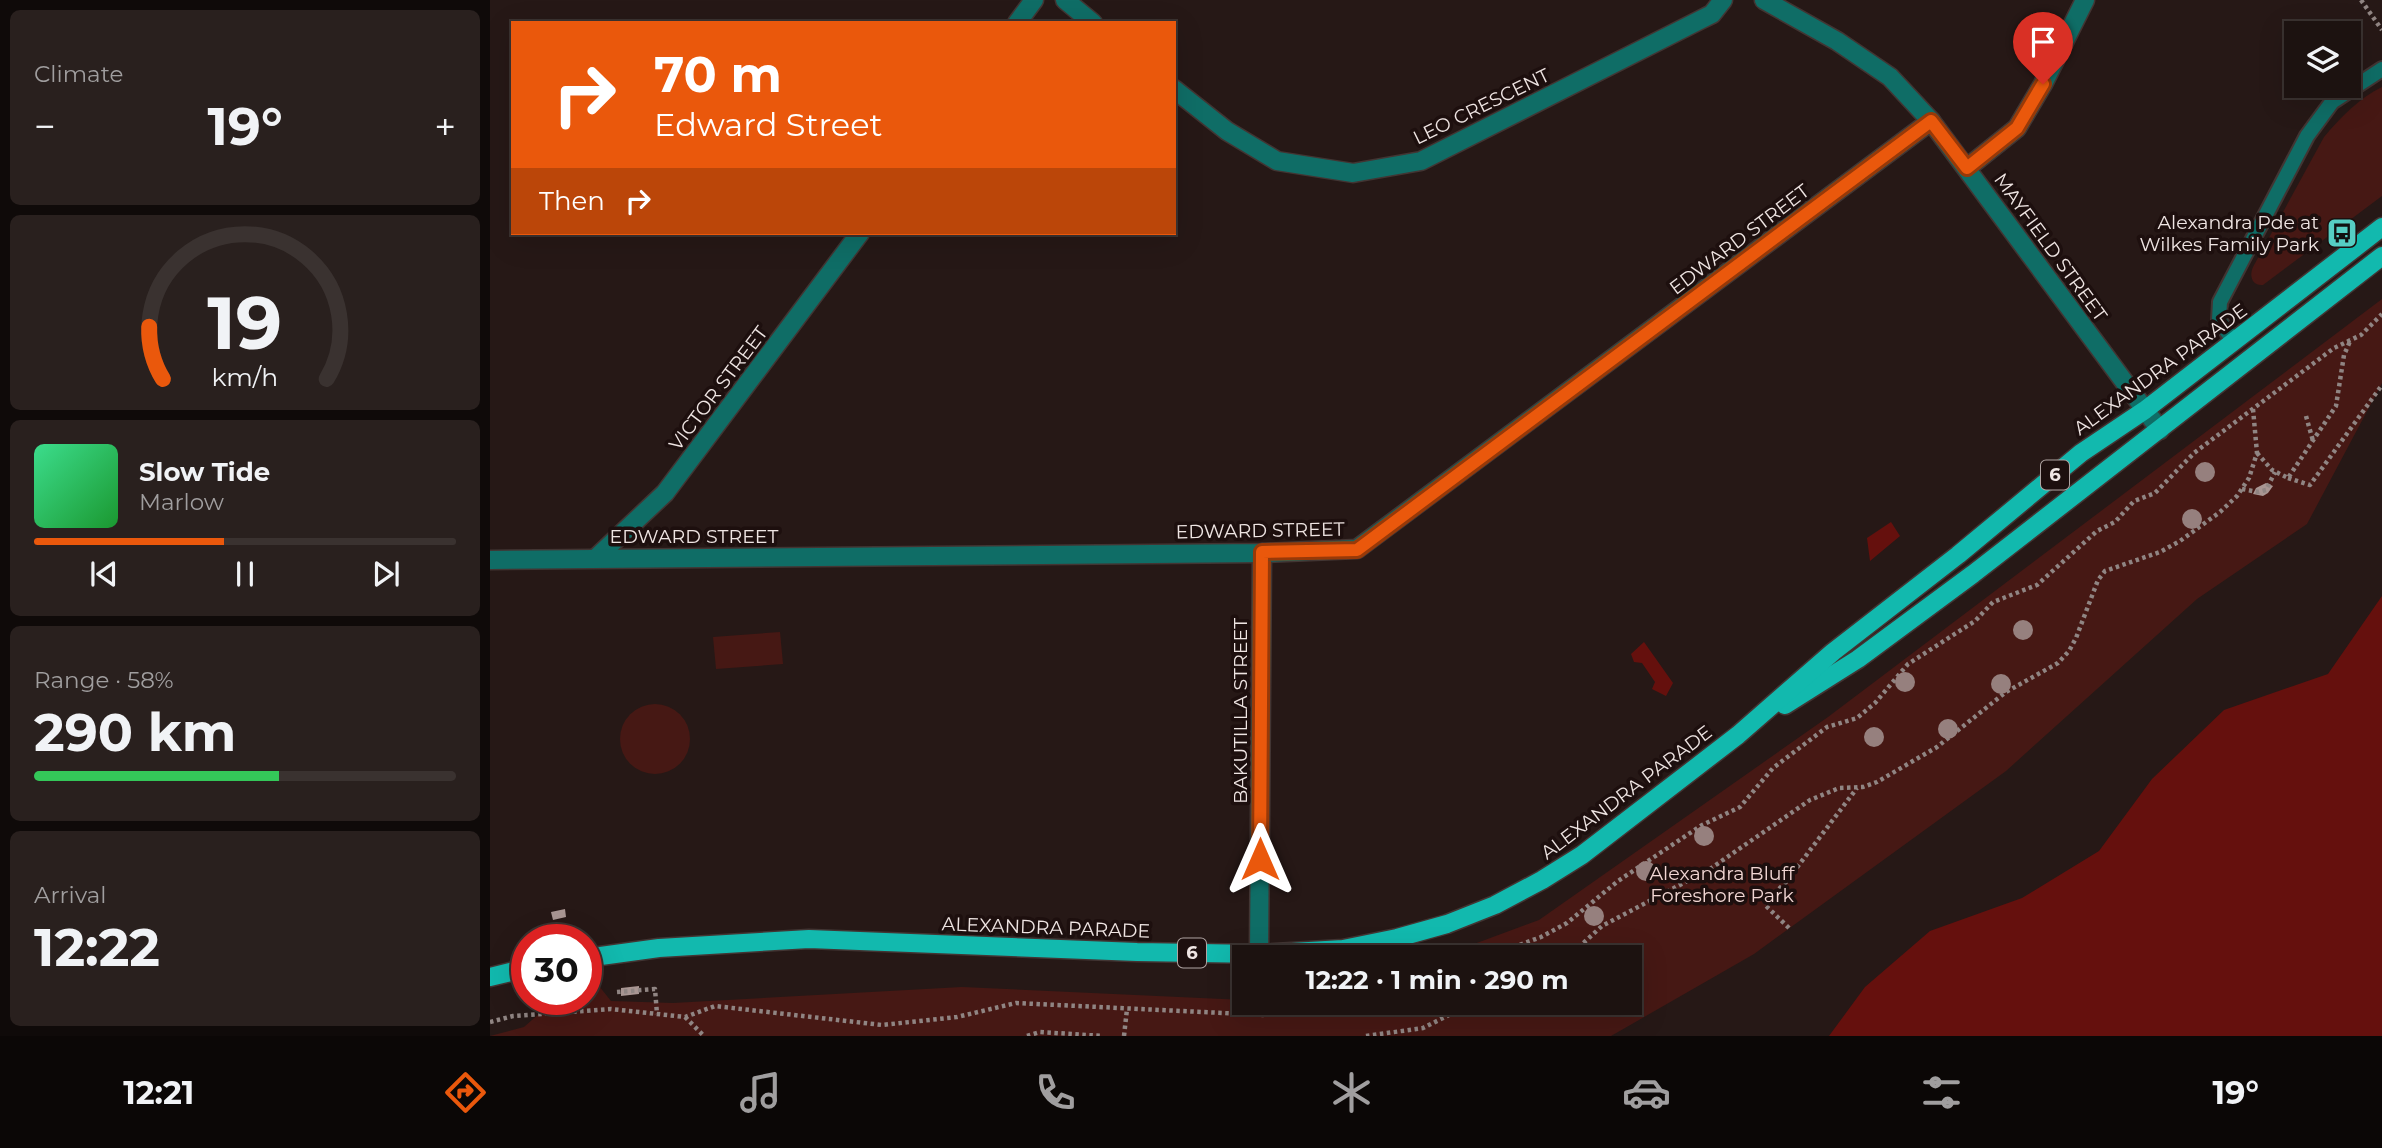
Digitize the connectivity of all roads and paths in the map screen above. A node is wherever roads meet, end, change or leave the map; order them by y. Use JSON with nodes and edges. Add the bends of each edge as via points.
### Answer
{"nodes":[{"id":1,"x":1034,"y":0,"type":"edge"},
{"id":2,"x":1065,"y":0,"type":"edge"},
{"id":3,"x":1723,"y":0,"type":"edge"},
{"id":4,"x":1764,"y":0,"type":"edge"},
{"id":5,"x":2085,"y":0,"type":"edge"},
{"id":6,"x":2361,"y":0,"type":"edge"},
{"id":7,"x":1018,"y":21,"type":"edge"},
{"id":8,"x":1091,"y":21,"type":"edge"},
{"id":9,"x":2382,"y":30,"type":"edge"},
{"id":10,"x":2382,"y":69,"type":"edge"},
{"id":11,"x":1176,"y":91,"type":"edge"},
{"id":12,"x":1931,"y":121,"type":"junction"},
{"id":13,"x":1967,"y":168,"type":"junction"},
{"id":14,"x":2382,"y":227,"type":"edge"},
{"id":15,"x":858,"y":235,"type":"edge"},
{"id":16,"x":2382,"y":256,"type":"edge"},
{"id":17,"x":2382,"y":314,"type":"edge"},
{"id":18,"x":2352,"y":338,"type":"junction"},
{"id":19,"x":2234,"y":342,"type":"junction"},
{"id":20,"x":2382,"y":385,"type":"edge"},
{"id":21,"x":2253,"y":409,"type":"junction"},
{"id":22,"x":2145,"y":410,"type":"junction"},
{"id":23,"x":2306,"y":416,"type":"dead end"},
{"id":24,"x":2160,"y":430,"type":"junction"},
{"id":25,"x":2313,"y":442,"type":"junction"},
{"id":26,"x":2258,"y":453,"type":"junction"},
{"id":27,"x":2275,"y":472,"type":"junction"},
{"id":28,"x":2287,"y":478,"type":"junction"},
{"id":29,"x":2242,"y":489,"type":"junction"},
{"id":30,"x":1262,"y":552,"type":"junction"},
{"id":31,"x":596,"y":558,"type":"junction"},
{"id":32,"x":490,"y":560,"type":"edge"},
{"id":33,"x":1738,"y":734,"type":"junction"},
{"id":34,"x":1857,"y":788,"type":"junction"},
{"id":35,"x":1790,"y":928,"type":"dead end"},
{"id":36,"x":1259,"y":945,"type":"edge"},
{"id":37,"x":1363,"y":945,"type":"edge"},
{"id":38,"x":1519,"y":945,"type":"edge"},
{"id":39,"x":1581,"y":945,"type":"edge"},
{"id":40,"x":1232,"y":954,"type":"edge"},
{"id":41,"x":602,"y":956,"type":"edge"},
{"id":42,"x":511,"y":972,"type":"edge"},
{"id":43,"x":490,"y":977,"type":"edge"},
{"id":44,"x":617,"y":992,"type":"dead end"},
{"id":45,"x":1127,"y":1009,"type":"junction"},
{"id":46,"x":657,"y":1014,"type":"junction"},
{"id":47,"x":1232,"y":1014,"type":"edge"},
{"id":48,"x":1449,"y":1015,"type":"edge"},
{"id":49,"x":685,"y":1017,"type":"junction"},
{"id":50,"x":490,"y":1022,"type":"edge"},
{"id":51,"x":704,"y":1036,"type":"edge"},
{"id":52,"x":1027,"y":1036,"type":"edge"},
{"id":53,"x":1103,"y":1036,"type":"edge"},
{"id":54,"x":1125,"y":1036,"type":"edge"},
{"id":55,"x":1366,"y":1036,"type":"edge"}],
"edges":[{"from":1,"to":7,"type":"street"},
{"from":2,"to":8,"type":"street"},
{"from":3,"to":11,"type":"street","name":"LEO CRESCENT","via":[[1712,14],[1421,161],[1353,173],[1277,161],[1227,131]]},
{"from":4,"to":12,"type":"street","name":"MAYFIELD STREET","via":[[1890,77]]},
{"from":5,"to":13,"type":"street","via":[[2017,128]]},
{"from":6,"to":9,"type":"path"},
{"from":10,"to":19,"type":"lane","via":[[2332,102],[2289,167],[2220,302],[2218,320]]},
{"from":12,"to":13,"type":"street","name":"MAYFIELD STREET"},
{"from":12,"to":30,"type":"street","name":"EDWARD STREET","via":[[1357,550]]},
{"from":13,"to":22,"type":"street","name":"MAYFIELD STREET"},
{"from":14,"to":19,"type":"main road","name":"ALEXANDRA PARADE","number":"6"},
{"from":15,"to":31,"type":"street","name":"VICTOR STREET","via":[[665,493]]},
{"from":16,"to":24,"type":"main road","name":"ALEXANDRA PARADE","number":"6"},
{"from":17,"to":18,"type":"path"},
{"from":18,"to":21,"type":"path"},
{"from":18,"to":25,"type":"path","via":[[2336,406]]},
{"from":19,"to":22,"type":"main road","name":"ALEXANDRA PARADE","number":"6"},
{"from":20,"to":28,"type":"path","via":[[2310,485]]},
{"from":21,"to":26,"type":"path"},
{"from":21,"to":38,"type":"path","via":[[2194,453],[2155,493],[2134,501],[2115,522],[2097,531],[2037,585],[1993,602],[1975,621],[1908,664],[1857,718],[1827,727],[1773,768],[1741,807],[1702,825],[1618,881],[1567,923]]},
{"from":22,"to":24,"type":"street","name":"MAYFIELD STREET"},
{"from":22,"to":33,"type":"main road","name":"ALEXANDRA PARADE","number":"6","via":[[2081,453]]},
{"from":23,"to":25,"type":"path"},
{"from":24,"to":33,"type":"main road","name":"ALEXANDRA PARADE","number":"6","via":[[1868,651]]},
{"from":25,"to":28,"type":"path"},
{"from":26,"to":27,"type":"path"},
{"from":26,"to":29,"type":"path"},
{"from":27,"to":28,"type":"path"},
{"from":27,"to":29,"type":"path","via":[[2262,492]]},
{"from":29,"to":34,"type":"path","via":[[2180,541],[2105,571],[2073,645],[2058,663],[2006,692],[1937,747],[1877,782]]},
{"from":30,"to":31,"type":"street","name":"EDWARD STREET"},
{"from":30,"to":36,"type":"street","name":"BAKUTILLA STREET"},
{"from":31,"to":32,"type":"street","name":"EDWARD STREET"},
{"from":33,"to":37,"type":"main road","name":"ALEXANDRA PARADE","number":"6","via":[[1582,855],[1542,880],[1447,924]]},
{"from":34,"to":35,"type":"path","via":[[1764,904]]},
{"from":34,"to":39,"type":"path","via":[[1839,788],[1810,800],[1710,869],[1602,926]]},
{"from":40,"to":41,"type":"main road","name":"ALEXANDRA PARADE","number":"6","via":[[809,939]]},
{"from":42,"to":43,"type":"main road"},
{"from":44,"to":46,"type":"path","via":[[655,989]]},
{"from":45,"to":47,"type":"path"},
{"from":45,"to":49,"type":"path","via":[[1016,1003],[957,1017],[882,1025],[715,1006]]},
{"from":45,"to":54,"type":"path"},
{"from":46,"to":49,"type":"path"},
{"from":46,"to":50,"type":"path","via":[[611,1009],[513,1016]]},
{"from":48,"to":55,"type":"path","via":[[1423,1028]]},
{"from":49,"to":51,"type":"path"},
{"from":52,"to":53,"type":"path","via":[[1040,1032]]}]}
